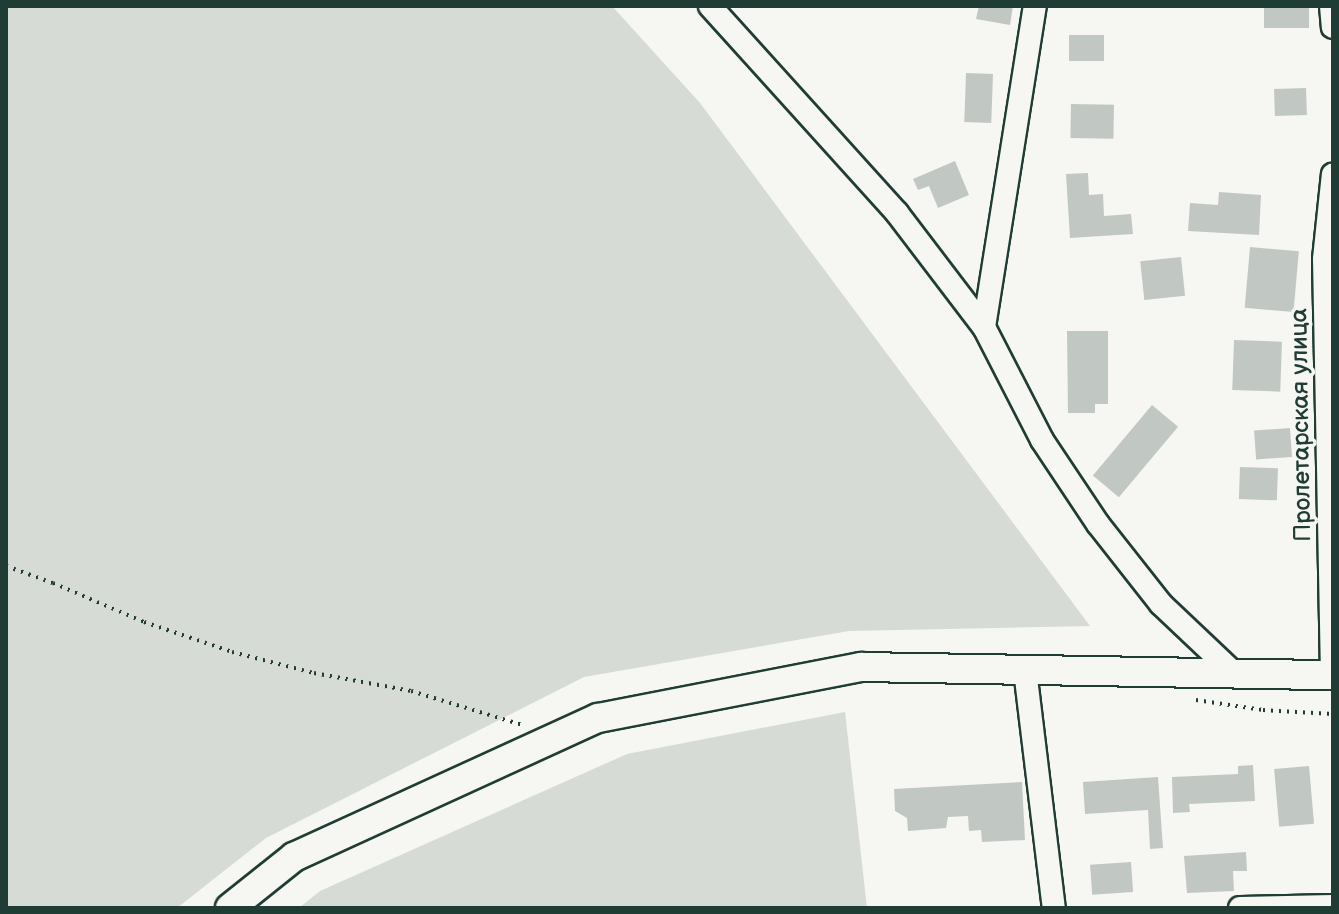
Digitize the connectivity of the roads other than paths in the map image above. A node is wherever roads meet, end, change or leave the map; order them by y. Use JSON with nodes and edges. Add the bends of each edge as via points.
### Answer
{"nodes":[{"id":1,"x":710,"y":6,"type":"edge"},
{"id":2,"x":1035,"y":6,"type":"edge"},
{"id":3,"x":1331,"y":6,"type":"edge"},
{"id":4,"x":1333,"y":27,"type":"edge"},
{"id":5,"x":1333,"y":174,"type":"edge"},
{"id":6,"x":984,"y":327,"type":"junction"},
{"id":7,"x":1025,"y":670,"type":"junction"},
{"id":8,"x":1235,"y":674,"type":"junction"},
{"id":9,"x":1333,"y":675,"type":"edge"},
{"id":10,"x":1333,"y":906,"type":"edge"},
{"id":11,"x":230,"y":908,"type":"edge"},
{"id":12,"x":1054,"y":908,"type":"edge"},
{"id":13,"x":1240,"y":908,"type":"edge"}],
"edges":[{"from":1,"to":6,"type":"street","via":[[897,213]]},
{"from":2,"to":6,"type":"street"},
{"from":3,"to":4,"type":"street"},
{"from":5,"to":9,"type":"street","name":"Пролетарская улица","via":[[1324,259]]},
{"from":6,"to":8,"type":"street","via":[[1042,440],[1098,524],[1161,604]]},
{"from":7,"to":8,"type":"main road"},
{"from":7,"to":11,"type":"main road","via":[[861,667],[598,718],[294,857]]},
{"from":7,"to":12,"type":"street"},
{"from":8,"to":9,"type":"main road"},
{"from":10,"to":13,"type":"street"}]}
